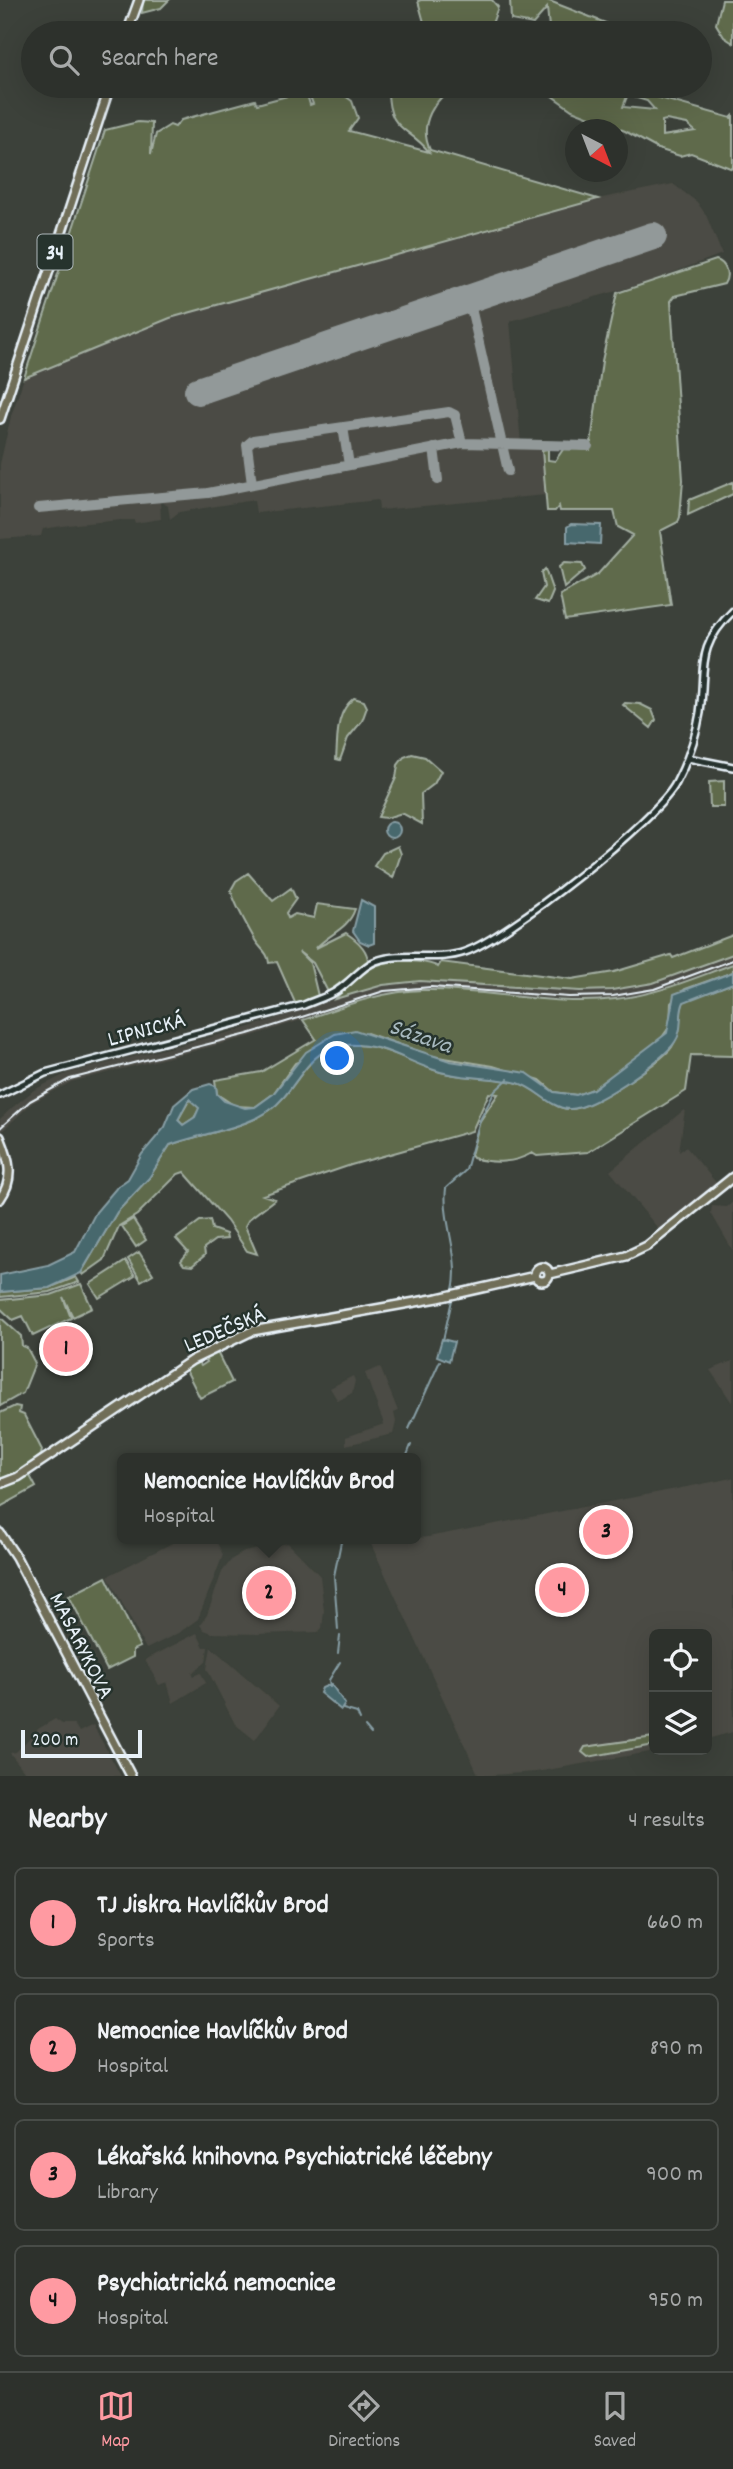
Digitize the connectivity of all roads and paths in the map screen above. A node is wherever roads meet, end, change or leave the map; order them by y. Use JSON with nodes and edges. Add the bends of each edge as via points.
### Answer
{"nodes":[{"id":1,"x":139,"y":0,"type":"edge"},
{"id":2,"x":131,"y":21,"type":"edge"},
{"id":3,"x":106,"y":98,"type":"edge"},
{"id":4,"x":0,"y":419,"type":"edge"},
{"id":5,"x":733,"y":611,"type":"edge"},
{"id":6,"x":688,"y":758,"type":"junction"},
{"id":7,"x":733,"y":767,"type":"edge"},
{"id":8,"x":0,"y":1095,"type":"edge"},
{"id":9,"x":0,"y":1137,"type":"edge"},
{"id":10,"x":733,"y":1177,"type":"edge"},
{"id":11,"x":0,"y":1199,"type":"edge"},
{"id":12,"x":0,"y":1484,"type":"edge"},
{"id":13,"x":0,"y":1533,"type":"edge"},
{"id":14,"x":131,"y":1776,"type":"edge"}],
"edges":[{"from":1,"to":2,"type":"main road"},
{"from":3,"to":4,"type":"main road","number":"34"},
{"from":5,"to":6,"type":"street","name":"LIPNICKÁ","via":[[704,652],[699,717]]},
{"from":6,"to":7,"type":"street"},
{"from":6,"to":8,"type":"street","name":"LIPNICKÁ","via":[[667,797],[548,901],[468,952],[445,957],[394,956],[373,962],[337,991],[304,1005],[45,1073]]},
{"from":9,"to":11,"type":"main road","via":[[10,1170]]},
{"from":10,"to":12,"type":"main road","name":"LEDEČSKÁ","via":[[648,1246],[626,1256],[550,1274],[544,1281],[535,1276],[252,1331],[192,1360],[24,1473]]},
{"from":13,"to":14,"type":"main road","name":"MASARYKOVA"}]}
